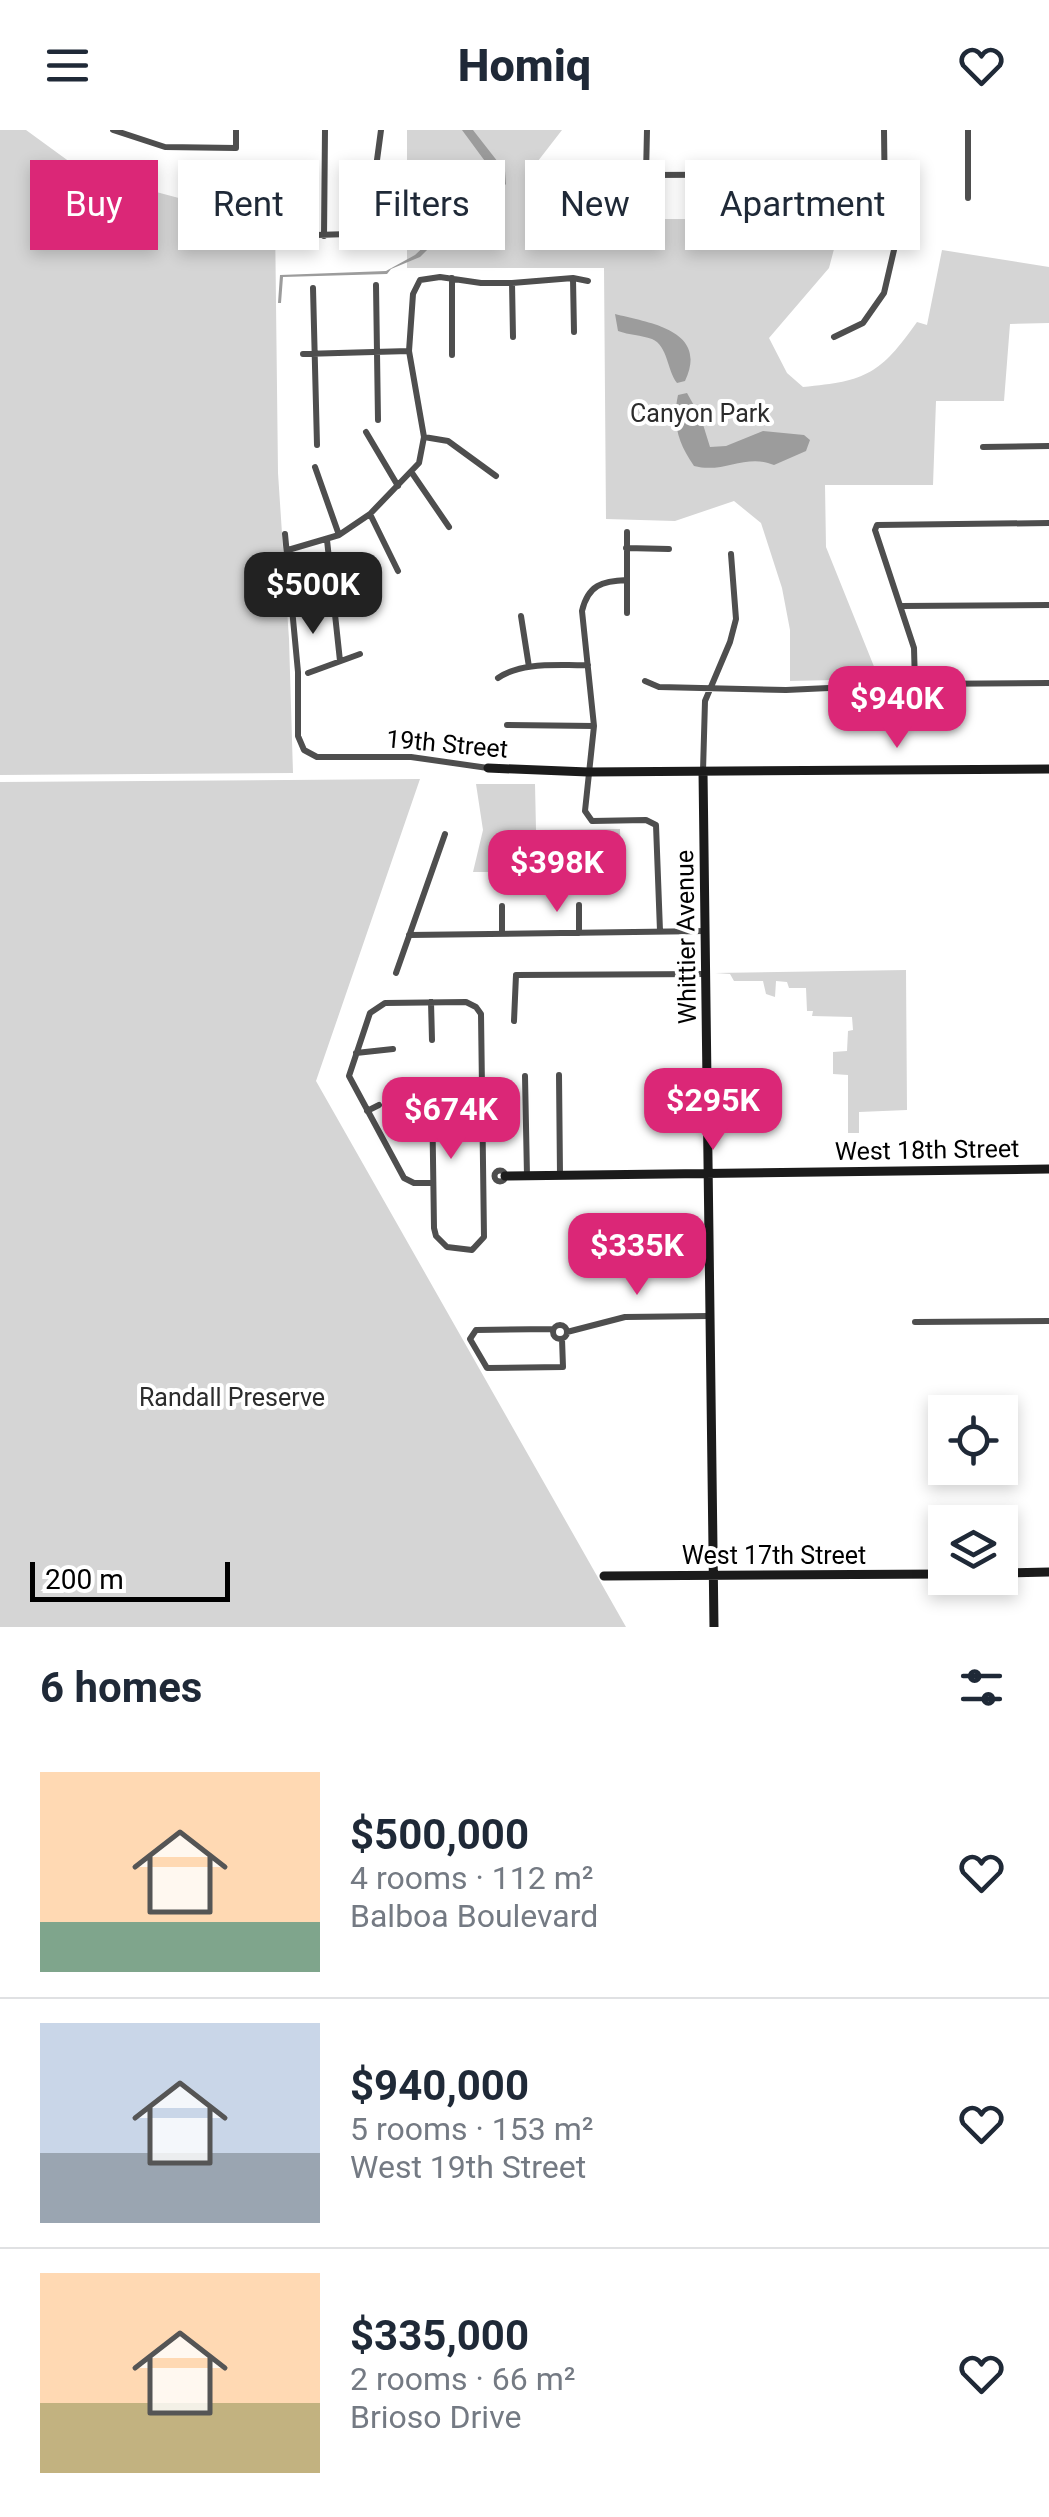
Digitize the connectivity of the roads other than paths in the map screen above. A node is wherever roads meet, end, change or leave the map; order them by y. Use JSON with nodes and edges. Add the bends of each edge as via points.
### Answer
{"nodes":[{"id":1,"x":113,"y":130,"type":"edge"},
{"id":2,"x":236,"y":130,"type":"edge"},
{"id":3,"x":325,"y":130,"type":"edge"},
{"id":4,"x":381,"y":130,"type":"edge"},
{"id":5,"x":646,"y":130,"type":"edge"},
{"id":6,"x":884,"y":130,"type":"edge"},
{"id":7,"x":968,"y":130,"type":"edge"},
{"id":8,"x":646,"y":160,"type":"edge"},
{"id":9,"x":883,"y":160,"type":"edge"},
{"id":10,"x":968,"y":198,"type":"dead end"},
{"id":11,"x":319,"y":236,"type":"edge"},
{"id":12,"x":324,"y":236,"type":"junction"},
{"id":13,"x":894,"y":250,"type":"edge"},
{"id":14,"x":452,"y":278,"type":"junction"},
{"id":15,"x":573,"y":278,"type":"junction"},
{"id":16,"x":588,"y":281,"type":"dead end"},
{"id":17,"x":512,"y":283,"type":"junction"},
{"id":18,"x":376,"y":285,"type":"dead end"},
{"id":19,"x":313,"y":288,"type":"dead end"},
{"id":20,"x":574,"y":332,"type":"dead end"},
{"id":21,"x":834,"y":337,"type":"dead end"},
{"id":22,"x":513,"y":338,"type":"dead end"},
{"id":23,"x":409,"y":351,"type":"junction"},
{"id":24,"x":376,"y":353,"type":"junction"},
{"id":25,"x":303,"y":354,"type":"dead end"},
{"id":26,"x":314,"y":354,"type":"junction"},
{"id":27,"x":452,"y":355,"type":"dead end"},
{"id":28,"x":378,"y":420,"type":"dead end"},
{"id":29,"x":366,"y":432,"type":"dead end"},
{"id":30,"x":424,"y":437,"type":"junction"},
{"id":31,"x":316,"y":445,"type":"dead end"},
{"id":32,"x":983,"y":446,"type":"dead end"},
{"id":33,"x":1049,"y":446,"type":"edge"},
{"id":34,"x":315,"y":467,"type":"dead end"},
{"id":35,"x":412,"y":474,"type":"junction"},
{"id":36,"x":496,"y":476,"type":"dead end"},
{"id":37,"x":398,"y":486,"type":"junction"},
{"id":38,"x":370,"y":514,"type":"junction"},
{"id":39,"x":1049,"y":523,"type":"edge"},
{"id":40,"x":449,"y":527,"type":"dead end"},
{"id":41,"x":627,"y":532,"type":"dead end"},
{"id":42,"x":286,"y":534,"type":"dead end"},
{"id":43,"x":339,"y":535,"type":"junction"},
{"id":44,"x":327,"y":540,"type":"junction"},
{"id":45,"x":626,"y":548,"type":"junction"},
{"id":46,"x":669,"y":549,"type":"dead end"},
{"id":47,"x":288,"y":550,"type":"junction"},
{"id":48,"x":731,"y":554,"type":"dead end"},
{"id":49,"x":398,"y":572,"type":"dead end"},
{"id":50,"x":626,"y":580,"type":"junction"},
{"id":51,"x":1049,"y":605,"type":"edge"},
{"id":52,"x":901,"y":606,"type":"junction"},
{"id":53,"x":627,"y":613,"type":"dead end"},
{"id":54,"x":520,"y":616,"type":"dead end"},
{"id":55,"x":360,"y":654,"type":"dead end"},
{"id":56,"x":340,"y":661,"type":"junction"},
{"id":57,"x":588,"y":665,"type":"junction"},
{"id":58,"x":529,"y":667,"type":"junction"},
{"id":59,"x":308,"y":673,"type":"dead end"},
{"id":60,"x":498,"y":678,"type":"dead end"},
{"id":61,"x":645,"y":681,"type":"dead end"},
{"id":62,"x":1049,"y":683,"type":"edge"},
{"id":63,"x":915,"y":684,"type":"junction"},
{"id":64,"x":709,"y":687,"type":"junction"},
{"id":65,"x":507,"y":725,"type":"dead end"},
{"id":66,"x":594,"y":726,"type":"junction"},
{"id":67,"x":488,"y":768,"type":"joint"},
{"id":68,"x":1049,"y":769,"type":"edge"},
{"id":69,"x":704,"y":771,"type":"junction"},
{"id":70,"x":588,"y":772,"type":"junction"},
{"id":71,"x":445,"y":834,"type":"dead end"},
{"id":72,"x":579,"y":905,"type":"dead end"},
{"id":73,"x":502,"y":906,"type":"dead end"},
{"id":74,"x":706,"y":931,"type":"junction"},
{"id":75,"x":660,"y":932,"type":"junction"},
{"id":76,"x":579,"y":933,"type":"junction"},
{"id":77,"x":502,"y":934,"type":"junction"},
{"id":78,"x":409,"y":935,"type":"junction"},
{"id":79,"x":396,"y":973,"type":"dead end"},
{"id":80,"x":706,"y":974,"type":"junction"},
{"id":81,"x":432,"y":1002,"type":"junction"},
{"id":82,"x":514,"y":1021,"type":"dead end"},
{"id":83,"x":432,"y":1040,"type":"dead end"},
{"id":84,"x":393,"y":1050,"type":"dead end"},
{"id":85,"x":356,"y":1053,"type":"junction"},
{"id":86,"x":559,"y":1075,"type":"dead end"},
{"id":87,"x":525,"y":1076,"type":"dead end"},
{"id":88,"x":432,"y":1090,"type":"dead end"},
{"id":89,"x":378,"y":1105,"type":"dead end"},
{"id":90,"x":367,"y":1112,"type":"junction"},
{"id":91,"x":1049,"y":1169,"type":"edge"},
{"id":92,"x":483,"y":1170,"type":"junction"},
{"id":93,"x":708,"y":1173,"type":"junction"},
{"id":94,"x":560,"y":1175,"type":"junction"},
{"id":95,"x":499,"y":1176,"type":"junction"},
{"id":96,"x":527,"y":1176,"type":"junction"},
{"id":97,"x":483,"y":1182,"type":"junction"},
{"id":98,"x":433,"y":1183,"type":"junction"},
{"id":99,"x":711,"y":1316,"type":"junction"},
{"id":100,"x":1049,"y":1320,"type":"edge"},
{"id":101,"x":915,"y":1322,"type":"dead end"},
{"id":102,"x":564,"y":1336,"type":"junction"},
{"id":103,"x":1049,"y":1572,"type":"edge"},
{"id":104,"x":1018,"y":1573,"type":"edge"},
{"id":105,"x":928,"y":1574,"type":"edge"},
{"id":106,"x":714,"y":1575,"type":"junction"},
{"id":107,"x":604,"y":1576,"type":"dead end"},
{"id":108,"x":714,"y":1627,"type":"edge"}],
"edges":[{"from":1,"to":2,"type":"street","via":[[165,147],[236,148]]},
{"from":3,"to":12,"type":"street"},
{"from":4,"to":12,"type":"street","via":[[382,233]]},
{"from":5,"to":8,"type":"street"},
{"from":6,"to":9,"type":"street"},
{"from":7,"to":10,"type":"street"},
{"from":11,"to":12,"type":"street"},
{"from":13,"to":21,"type":"street","via":[[884,293],[863,322]]},
{"from":14,"to":17,"type":"street"},
{"from":14,"to":23,"type":"street","via":[[428,277],[415,286]]},
{"from":14,"to":27,"type":"street"},
{"from":15,"to":16,"type":"street"},
{"from":15,"to":17,"type":"street"},
{"from":15,"to":20,"type":"street"},
{"from":17,"to":22,"type":"street"},
{"from":18,"to":24,"type":"street"},
{"from":19,"to":26,"type":"street"},
{"from":23,"to":24,"type":"street"},
{"from":23,"to":30,"type":"street"},
{"from":24,"to":26,"type":"street"},
{"from":24,"to":28,"type":"street"},
{"from":25,"to":26,"type":"street"},
{"from":26,"to":31,"type":"street"},
{"from":29,"to":37,"type":"street"},
{"from":30,"to":35,"type":"street"},
{"from":30,"to":36,"type":"street","via":[[448,440]]},
{"from":32,"to":33,"type":"street"},
{"from":34,"to":43,"type":"street"},
{"from":35,"to":37,"type":"street"},
{"from":35,"to":40,"type":"street"},
{"from":37,"to":38,"type":"street"},
{"from":38,"to":43,"type":"street"},
{"from":38,"to":49,"type":"street"},
{"from":39,"to":52,"type":"street","via":[[880,525],[875,530]]},
{"from":41,"to":45,"type":"street"},
{"from":42,"to":47,"type":"street"},
{"from":43,"to":44,"type":"street"},
{"from":44,"to":47,"type":"street"},
{"from":44,"to":56,"type":"street"},
{"from":45,"to":46,"type":"street"},
{"from":45,"to":50,"type":"street"},
{"from":47,"to":67,"type":"street","name":"19th Street","via":[[297,727],[304,750],[317,757],[411,757]]},
{"from":48,"to":64,"type":"street","name":"Whittier Avenue","via":[[736,618]]},
{"from":50,"to":53,"type":"street"},
{"from":50,"to":57,"type":"street","via":[[604,581],[585,598]]},
{"from":51,"to":52,"type":"street"},
{"from":52,"to":63,"type":"street","via":[[914,648]]},
{"from":54,"to":58,"type":"street"},
{"from":55,"to":56,"type":"street"},
{"from":56,"to":59,"type":"street"},
{"from":57,"to":58,"type":"street"},
{"from":57,"to":66,"type":"street"},
{"from":58,"to":60,"type":"street"},
{"from":61,"to":64,"type":"street"},
{"from":62,"to":63,"type":"street"},
{"from":63,"to":64,"type":"street"},
{"from":64,"to":69,"type":"street","name":"Whittier Avenue"},
{"from":65,"to":66,"type":"street"},
{"from":66,"to":70,"type":"street"},
{"from":67,"to":70,"type":"street","name":"19th Street"},
{"from":68,"to":69,"type":"street","name":"19th Street"},
{"from":69,"to":70,"type":"street","name":"19th Street"},
{"from":69,"to":74,"type":"street","name":"Whittier Avenue"},
{"from":70,"to":75,"type":"street","via":[[586,812],[592,822],[656,825]]},
{"from":71,"to":78,"type":"street"},
{"from":72,"to":76,"type":"street"},
{"from":73,"to":77,"type":"street"},
{"from":74,"to":75,"type":"street"},
{"from":74,"to":80,"type":"street","name":"Whittier Avenue"},
{"from":75,"to":76,"type":"street"},
{"from":76,"to":77,"type":"street"},
{"from":77,"to":78,"type":"street"},
{"from":78,"to":79,"type":"street"},
{"from":80,"to":82,"type":"street","via":[[516,975]]},
{"from":80,"to":93,"type":"street","name":"Whittier Avenue"},
{"from":81,"to":83,"type":"street"},
{"from":81,"to":85,"type":"street","via":[[377,1006]]},
{"from":81,"to":92,"type":"street","via":[[466,1002],[481,1014]]},
{"from":84,"to":85,"type":"street"},
{"from":85,"to":90,"type":"street","via":[[349,1076]]},
{"from":86,"to":94,"type":"street"},
{"from":87,"to":96,"type":"street"},
{"from":88,"to":98,"type":"street"},
{"from":89,"to":90,"type":"street"},
{"from":90,"to":98,"type":"street","via":[[404,1178]]},
{"from":91,"to":93,"type":"street","name":"West 18th Street"},
{"from":92,"to":95,"type":"street","name":"West 18th Street"},
{"from":92,"to":97,"type":"street"},
{"from":93,"to":94,"type":"street","name":"West 18th Street"},
{"from":93,"to":99,"type":"street","name":"Whittier Avenue"},
{"from":94,"to":96,"type":"street","name":"West 18th Street"},
{"from":95,"to":96,"type":"street","name":"West 18th Street"},
{"from":95,"to":97,"type":"street","name":"West 18th Street"},
{"from":97,"to":98,"type":"street","via":[[482,1243],[472,1250],[442,1243],[434,1228]]},
{"from":99,"to":102,"type":"street","via":[[625,1317]]},
{"from":99,"to":106,"type":"street","name":"Whittier Avenue"},
{"from":100,"to":101,"type":"street"},
{"from":102,"to":102,"type":"street","via":[[560,1325],[476,1330],[470,1340],[487,1368],[563,1367]]},
{"from":103,"to":104,"type":"street"},
{"from":105,"to":106,"type":"street","name":"West 17th Street"},
{"from":106,"to":107,"type":"street","name":"West 17th Street"},
{"from":106,"to":108,"type":"street","name":"Whittier Avenue"}]}
